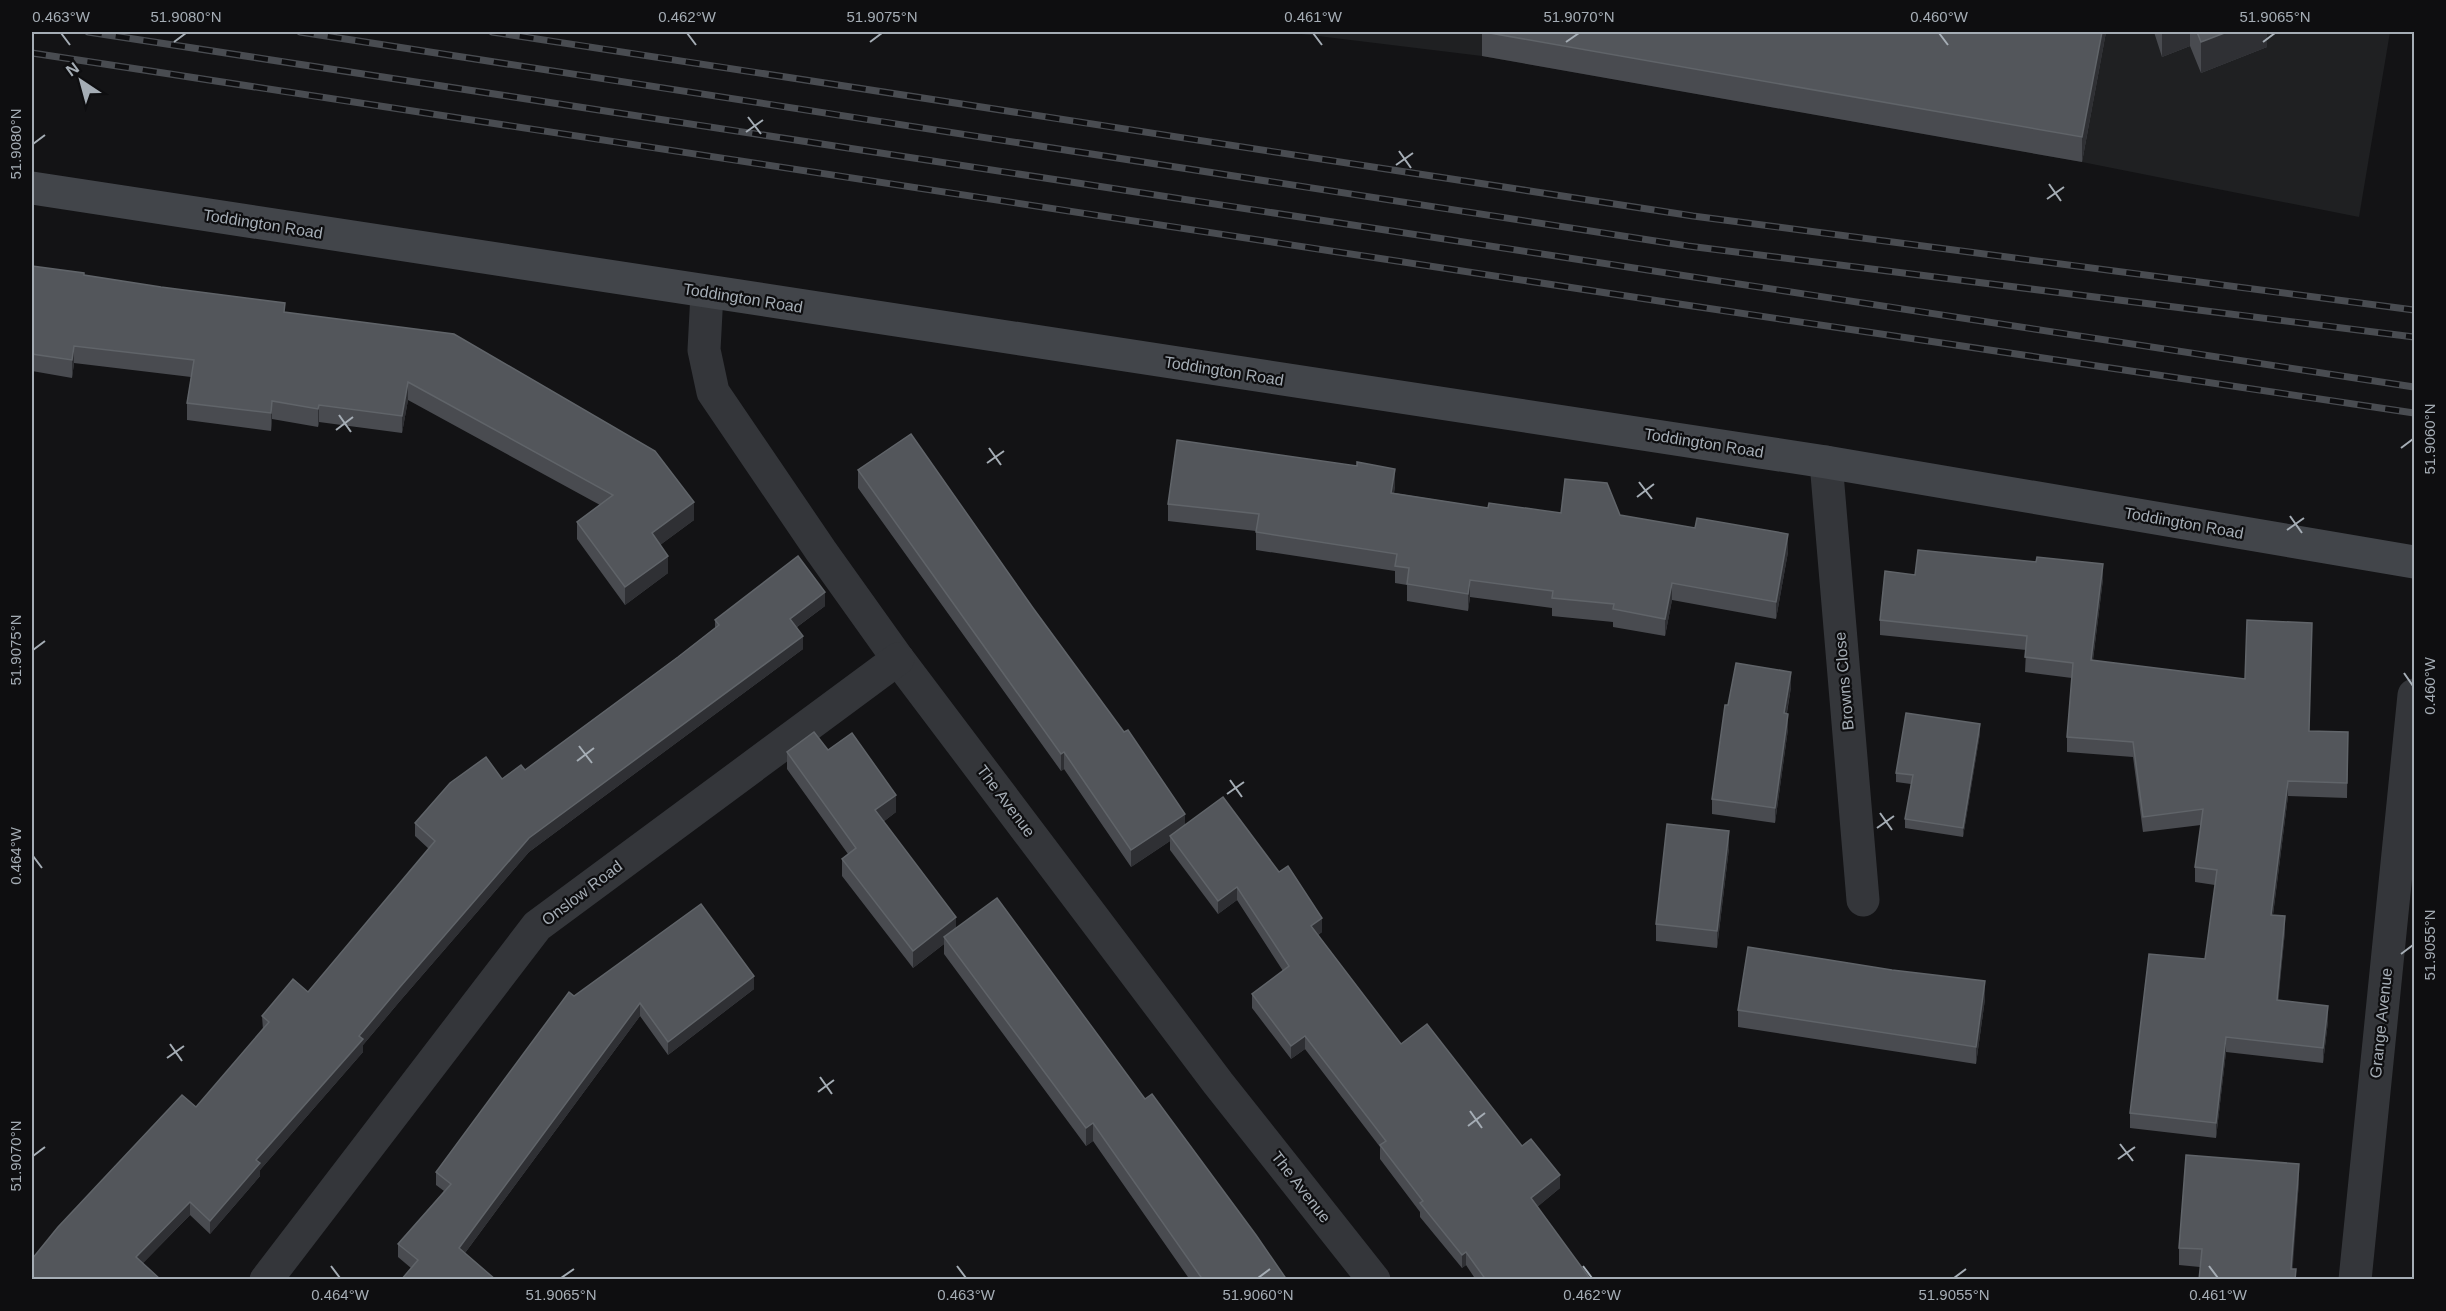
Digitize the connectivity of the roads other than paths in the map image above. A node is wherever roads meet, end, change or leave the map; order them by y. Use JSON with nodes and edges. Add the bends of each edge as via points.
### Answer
{"nodes":[{"id":1,"x":32,"y":188,"type":"edge"},
{"id":2,"x":707,"y":293,"type":"junction"},
{"id":3,"x":1826,"y":462,"type":"junction"},
{"id":4,"x":2415,"y":562,"type":"edge"},
{"id":5,"x":898,"y":659,"type":"junction"},
{"id":6,"x":2415,"y":694,"type":"edge"},
{"id":7,"x":1863,"y":900,"type":"dead end"},
{"id":8,"x":266,"y":1280,"type":"edge"},
{"id":9,"x":1374,"y":1280,"type":"edge"},
{"id":10,"x":2355,"y":1280,"type":"edge"}],
"edges":[{"from":1,"to":2,"type":"main road","name":"Toddington Road"},
{"from":2,"to":3,"type":"main road","name":"Toddington Road"},
{"from":2,"to":5,"type":"street","name":"The Avenue","via":[[704,350],[713,392]]},
{"from":3,"to":4,"type":"main road","name":"Toddington Road"},
{"from":3,"to":7,"type":"street","name":"Browns Close"},
{"from":5,"to":8,"type":"street","name":"Onslow Road","via":[[537,926]]},
{"from":5,"to":9,"type":"street","name":"The Avenue","via":[[1218,1083]]},
{"from":6,"to":10,"type":"street","name":"Grange Avenue"}]}
